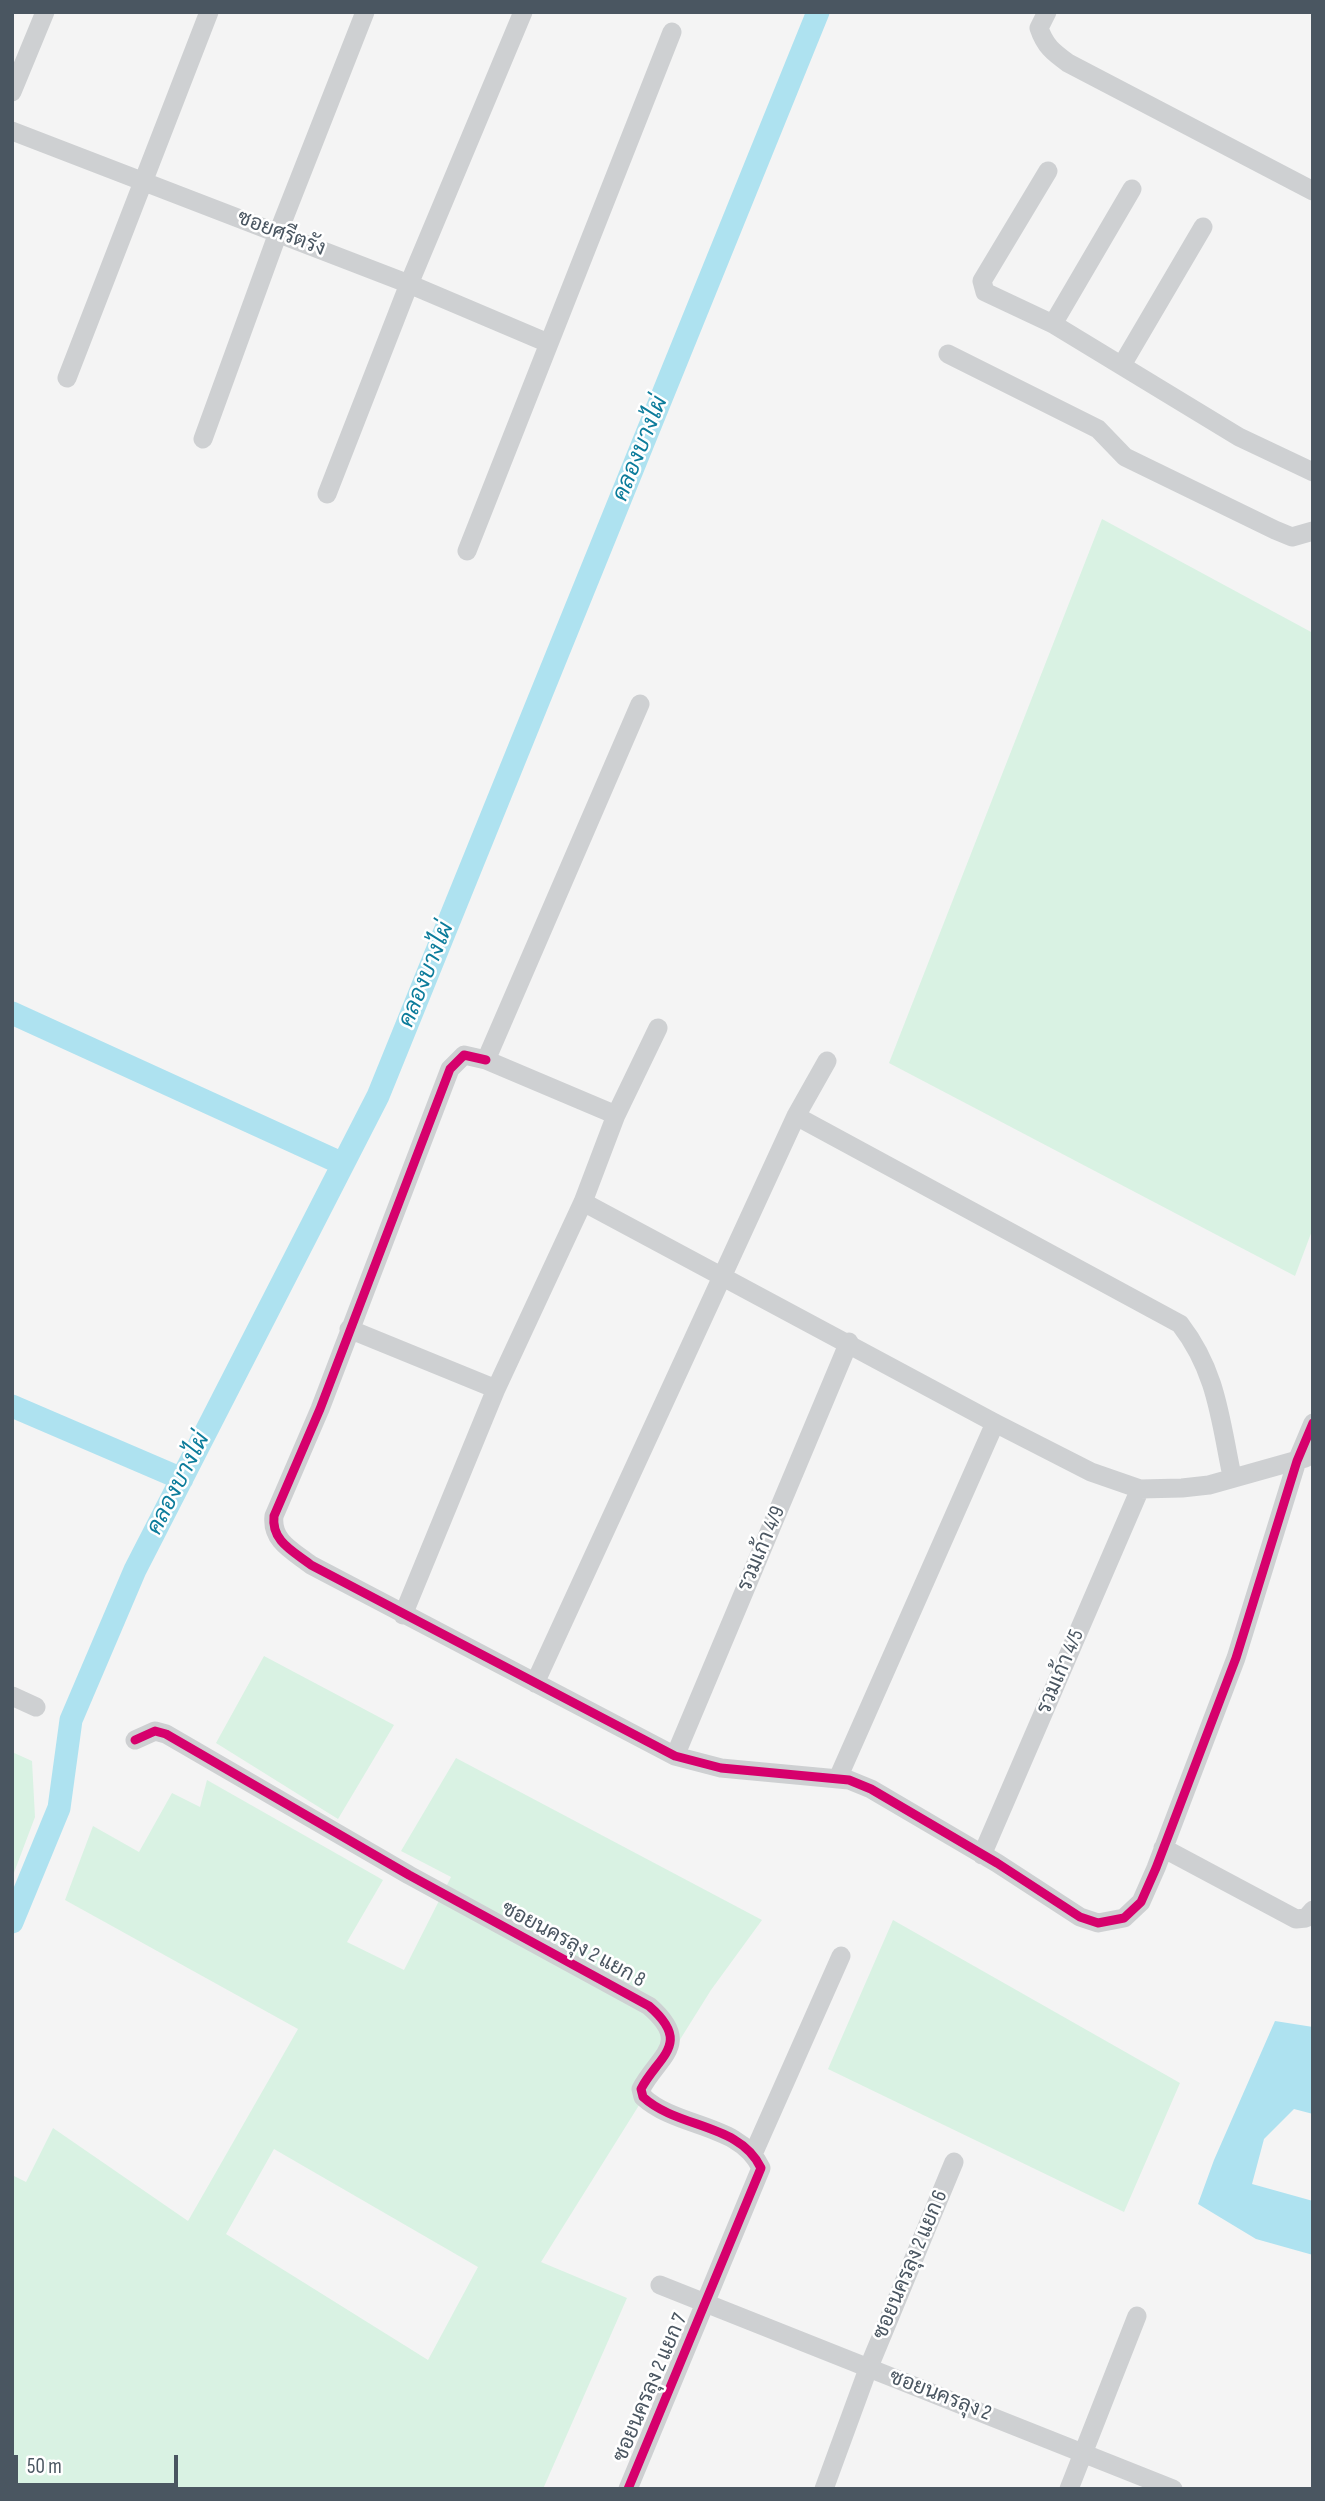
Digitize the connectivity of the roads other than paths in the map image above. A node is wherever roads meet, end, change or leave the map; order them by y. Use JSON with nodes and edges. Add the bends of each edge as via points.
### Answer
{"nodes":[{"id":1,"x":45,"y":12,"type":"edge"},
{"id":2,"x":209,"y":12,"type":"edge"},
{"id":3,"x":365,"y":12,"type":"edge"},
{"id":4,"x":523,"y":12,"type":"edge"},
{"id":5,"x":1047,"y":12,"type":"edge"},
{"id":6,"x":672,"y":32,"type":"dead end"},
{"id":7,"x":12,"y":92,"type":"edge"},
{"id":8,"x":12,"y":131,"type":"edge"},
{"id":9,"x":1048,"y":171,"type":"dead end"},
{"id":10,"x":143,"y":179,"type":"junction"},
{"id":11,"x":1132,"y":189,"type":"dead end"},
{"id":12,"x":1313,"y":191,"type":"edge"},
{"id":13,"x":1203,"y":227,"type":"dead end"},
{"id":14,"x":278,"y":233,"type":"junction"},
{"id":15,"x":409,"y":284,"type":"junction"},
{"id":16,"x":1053,"y":324,"type":"junction"},
{"id":17,"x":548,"y":343,"type":"junction"},
{"id":18,"x":948,"y":354,"type":"dead end"},
{"id":19,"x":1122,"y":365,"type":"junction"},
{"id":20,"x":67,"y":378,"type":"dead end"},
{"id":21,"x":203,"y":439,"type":"dead end"},
{"id":22,"x":1313,"y":472,"type":"edge"},
{"id":23,"x":327,"y":494,"type":"dead end"},
{"id":24,"x":1313,"y":531,"type":"edge"},
{"id":25,"x":467,"y":551,"type":"dead end"},
{"id":26,"x":640,"y":704,"type":"dead end"},
{"id":27,"x":658,"y":1028,"type":"dead end"},
{"id":28,"x":486,"y":1060,"type":"junction"},
{"id":29,"x":827,"y":1061,"type":"dead end"},
{"id":30,"x":617,"y":1115,"type":"junction"},
{"id":31,"x":796,"y":1116,"type":"junction"},
{"id":32,"x":583,"y":1202,"type":"junction"},
{"id":33,"x":722,"y":1274,"type":"junction"},
{"id":34,"x":349,"y":1329,"type":"junction"},
{"id":35,"x":849,"y":1342,"type":"junction"},
{"id":36,"x":496,"y":1389,"type":"junction"},
{"id":37,"x":995,"y":1423,"type":"junction"},
{"id":38,"x":1313,"y":1423,"type":"edge"},
{"id":39,"x":1305,"y":1458,"type":"edge"},
{"id":40,"x":1232,"y":1476,"type":"junction"},
{"id":41,"x":1140,"y":1489,"type":"junction"},
{"id":42,"x":403,"y":1615,"type":"junction"},
{"id":43,"x":535,"y":1683,"type":"junction"},
{"id":44,"x":12,"y":1696,"type":"edge"},
{"id":45,"x":36,"y":1707,"type":"dead end"},
{"id":46,"x":135,"y":1740,"type":"dead end"},
{"id":47,"x":675,"y":1756,"type":"junction"},
{"id":48,"x":838,"y":1778,"type":"junction"},
{"id":49,"x":1163,"y":1848,"type":"junction"},
{"id":50,"x":982,"y":1855,"type":"junction"},
{"id":51,"x":1313,"y":1910,"type":"edge"},
{"id":52,"x":841,"y":1956,"type":"dead end"},
{"id":53,"x":754,"y":2152,"type":"junction"},
{"id":54,"x":954,"y":2162,"type":"dead end"},
{"id":55,"x":660,"y":2285,"type":"dead end"},
{"id":56,"x":706,"y":2302,"type":"junction"},
{"id":57,"x":1137,"y":2316,"type":"dead end"},
{"id":58,"x":869,"y":2369,"type":"junction"},
{"id":59,"x":1083,"y":2452,"type":"junction"},
{"id":60,"x":628,"y":2489,"type":"edge"},
{"id":61,"x":824,"y":2489,"type":"edge"},
{"id":62,"x":1069,"y":2489,"type":"edge"},
{"id":63,"x":1173,"y":2489,"type":"edge"}],
"edges":[{"from":1,"to":7,"type":"street"},
{"from":2,"to":10,"type":"street"},
{"from":3,"to":14,"type":"street"},
{"from":4,"to":15,"type":"street"},
{"from":5,"to":12,"type":"street","via":[[1040,28],[1047,48],[1068,63]]},
{"from":6,"to":17,"type":"street"},
{"from":8,"to":10,"type":"street","name":"ซอยศรีตรัง"},
{"from":9,"to":16,"type":"street","via":[[981,284],[990,296]]},
{"from":10,"to":14,"type":"street","name":"ซอยศรีตรัง"},
{"from":10,"to":20,"type":"street"},
{"from":11,"to":16,"type":"street"},
{"from":13,"to":19,"type":"street"},
{"from":14,"to":15,"type":"street","name":"ซอยศรีตรัง"},
{"from":14,"to":21,"type":"street"},
{"from":15,"to":17,"type":"street","name":"ซอยศรีตรัง"},
{"from":15,"to":23,"type":"street"},
{"from":16,"to":19,"type":"street"},
{"from":17,"to":25,"type":"street"},
{"from":18,"to":24,"type":"street","via":[[1098,429],[1125,457],[1175,482],[1287,536]]},
{"from":19,"to":22,"type":"street","via":[[1239,438]]},
{"from":26,"to":28,"type":"street"},
{"from":27,"to":30,"type":"street"},
{"from":28,"to":30,"type":"street"},
{"from":28,"to":34,"type":"street","via":[[464,1055],[450,1069]]},
{"from":29,"to":31,"type":"street"},
{"from":30,"to":32,"type":"street"},
{"from":31,"to":33,"type":"street"},
{"from":31,"to":40,"type":"street","via":[[1180,1324],[1210,1371]]},
{"from":32,"to":33,"type":"street"},
{"from":32,"to":36,"type":"street"},
{"from":33,"to":35,"type":"street"},
{"from":33,"to":43,"type":"street"},
{"from":34,"to":36,"type":"street"},
{"from":34,"to":42,"type":"street","via":[[272,1530],[311,1565]]},
{"from":35,"to":37,"type":"street"},
{"from":35,"to":47,"type":"street","name":"รวมเก้า 4/9"},
{"from":36,"to":42,"type":"street"},
{"from":37,"to":41,"type":"street","via":[[1091,1472]]},
{"from":37,"to":48,"type":"street"},
{"from":38,"to":39,"type":"street"},
{"from":39,"to":40,"type":"street"},
{"from":39,"to":49,"type":"street","via":[[1236,1658]]},
{"from":40,"to":41,"type":"street","via":[[1209,1485]]},
{"from":41,"to":50,"type":"street","name":"รวมเก้า 4/5"},
{"from":42,"to":43,"type":"street"},
{"from":43,"to":47,"type":"street"},
{"from":44,"to":45,"type":"street"},
{"from":46,"to":53,"type":"street","name":"ซอยนครลุง 2 แยก 8","via":[[155,1731],[166,1734],[386,1863],[649,2006],[662,2017],[670,2043],[664,2060],[641,2089],[643,2097],[666,2114],[732,2137]]},
{"from":47,"to":48,"type":"street","via":[[721,1769]]},
{"from":48,"to":50,"type":"street","via":[[872,1789]]},
{"from":49,"to":50,"type":"street","via":[[1141,1902],[1124,1917],[1098,1923],[1080,1917]]},
{"from":49,"to":51,"type":"street","via":[[1296,1919],[1306,1918]]},
{"from":52,"to":53,"type":"street"},
{"from":53,"to":56,"type":"street","via":[[761,2168]]},
{"from":54,"to":58,"type":"street","name":"ซอยนครลุง 2 แยก 6"},
{"from":55,"to":56,"type":"street","name":"ซอยนครลุง 2"},
{"from":56,"to":58,"type":"street","name":"ซอยนครลุง 2"},
{"from":56,"to":60,"type":"street","name":"ซอยนครลุง 2 แยก 7"},
{"from":57,"to":59,"type":"street"},
{"from":58,"to":59,"type":"street","name":"ซอยนครลุง 2"},
{"from":58,"to":61,"type":"street","name":"ซอยนครลุง 2 แยก 6"},
{"from":59,"to":62,"type":"street"},
{"from":59,"to":63,"type":"street","name":"ซอยนครลุง 2"}]}
